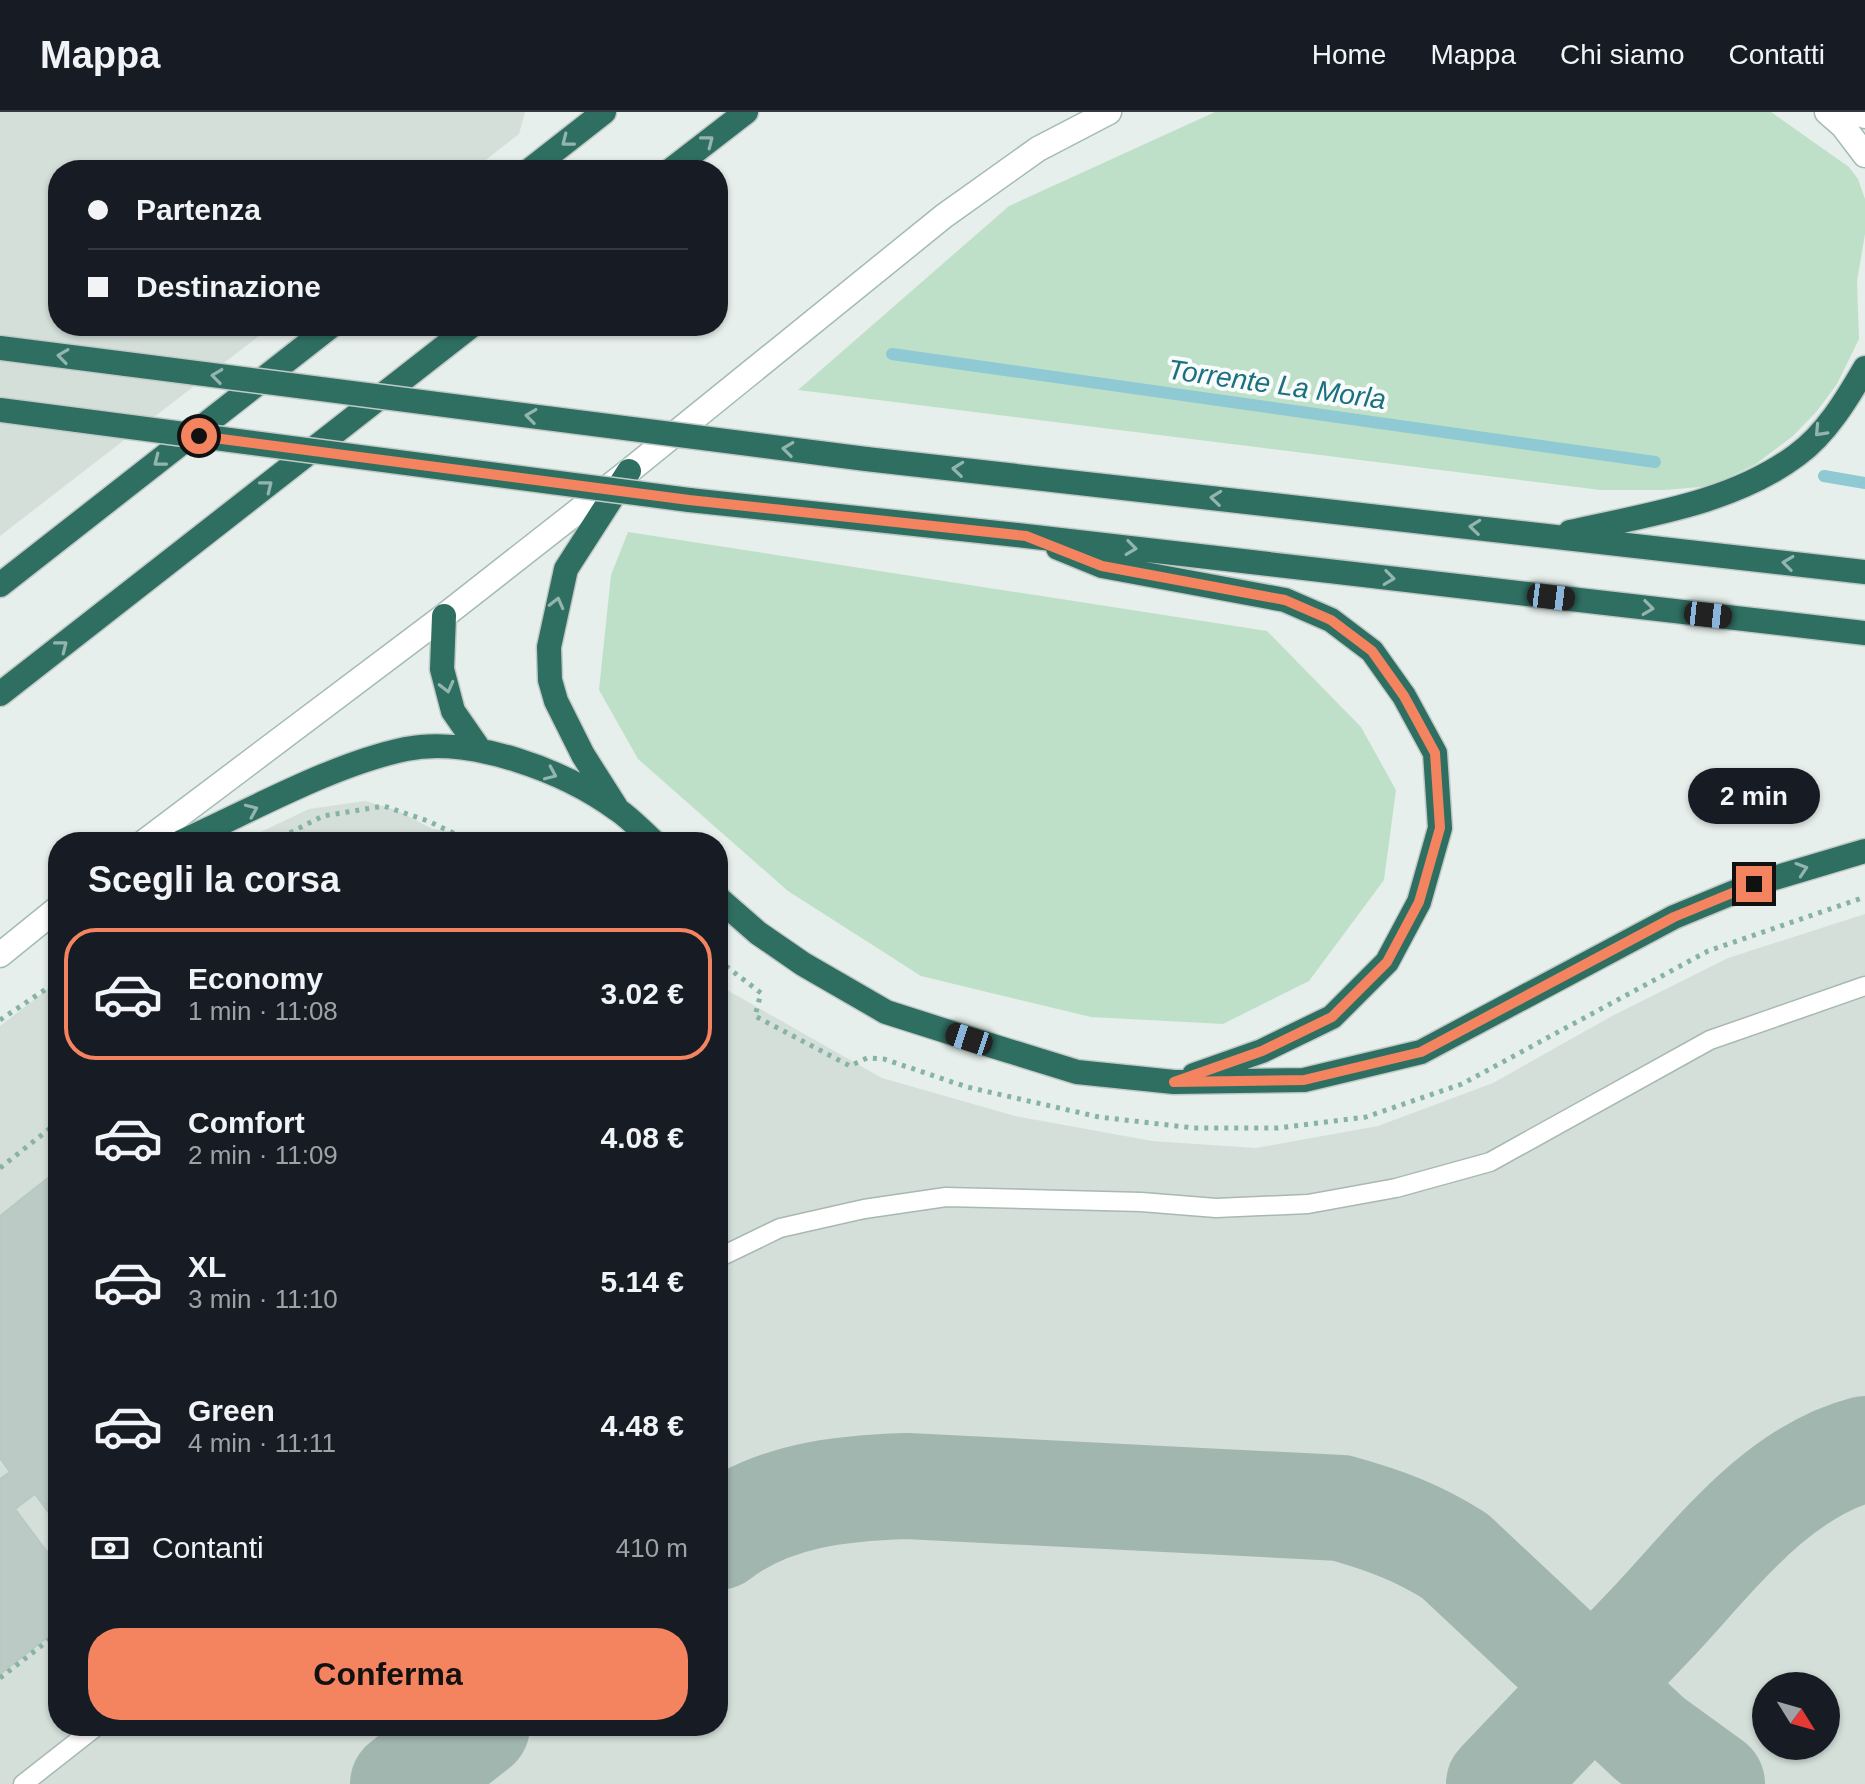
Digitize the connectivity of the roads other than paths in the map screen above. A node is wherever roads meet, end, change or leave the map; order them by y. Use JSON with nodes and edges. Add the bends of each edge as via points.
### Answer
{"nodes":[{"id":1,"x":604,"y":112,"type":"edge"},
{"id":2,"x":746,"y":112,"type":"edge"},
{"id":3,"x":1109,"y":112,"type":"edge"},
{"id":4,"x":1827,"y":112,"type":"edge"},
{"id":5,"x":1854,"y":112,"type":"edge"},
{"id":6,"x":1865,"y":116,"type":"edge"},
{"id":7,"x":1865,"y":155,"type":"edge"},
{"id":8,"x":543,"y":160,"type":"edge"},
{"id":9,"x":684,"y":160,"type":"edge"},
{"id":10,"x":318,"y":336,"type":"edge"},
{"id":11,"x":458,"y":336,"type":"edge"},
{"id":12,"x":0,"y":348,"type":"edge"},
{"id":13,"x":1865,"y":368,"type":"edge"},
{"id":14,"x":0,"y":410,"type":"edge"},
{"id":15,"x":629,"y":471,"type":"junction"},
{"id":16,"x":1026,"y":536,"type":"junction"},
{"id":17,"x":1552,"y":536,"type":"junction"},
{"id":18,"x":1865,"y":572,"type":"edge"},
{"id":19,"x":0,"y":585,"type":"edge"},
{"id":20,"x":444,"y":616,"type":"junction"},
{"id":21,"x":1865,"y":633,"type":"edge"},
{"id":22,"x":0,"y":694,"type":"edge"},
{"id":23,"x":480,"y":750,"type":"junction"},
{"id":24,"x":617,"y":809,"type":"junction"},
{"id":25,"x":157,"y":832,"type":"edge"},
{"id":26,"x":203,"y":832,"type":"edge"},
{"id":27,"x":643,"y":832,"type":"edge"},
{"id":28,"x":1865,"y":851,"type":"edge"},
{"id":29,"x":728,"y":907,"type":"edge"},
{"id":30,"x":48,"y":916,"type":"edge"},
{"id":31,"x":0,"y":955,"type":"edge"},
{"id":32,"x":1865,"y":986,"type":"edge"},
{"id":33,"x":1174,"y":1082,"type":"junction"},
{"id":34,"x":728,"y":1253,"type":"edge"},
{"id":35,"x":84,"y":1736,"type":"edge"},
{"id":36,"x":23,"y":1784,"type":"edge"}],
"edges":[{"from":1,"to":8,"type":"highway","one_way":true},
{"from":9,"to":2,"type":"highway","one_way":true},
{"from":3,"to":15,"type":"main road","via":[[1038,149],[944,216]]},
{"from":4,"to":7,"type":"main road"},
{"from":5,"to":6,"type":"main road"},
{"from":10,"to":19,"type":"highway","one_way":true},
{"from":22,"to":11,"type":"highway","one_way":true},
{"from":17,"to":12,"type":"highway","one_way":true,"bridge":true,"via":[[866,459]]},
{"from":13,"to":17,"type":"highway","one_way":true,"via":[[1835,415],[1798,455],[1749,482],[1693,505]]},
{"from":14,"to":16,"type":"highway","bridge":true,"via":[[689,500]]},
{"from":15,"to":20,"type":"main road"},
{"from":24,"to":15,"type":"highway","one_way":true,"via":[[556,701],[548,656],[566,569]]},
{"from":16,"to":21,"type":"highway","one_way":true},
{"from":16,"to":33,"type":"highway","via":[[1102,566],[1285,600],[1331,620],[1372,651],[1435,753],[1440,828],[1419,902],[1387,962],[1332,1017],[1262,1051]]},
{"from":18,"to":17,"type":"highway","one_way":true},
{"from":20,"to":23,"type":"highway","one_way":true,"via":[[442,669],[453,711]]},
{"from":20,"to":25,"type":"main road"},
{"from":23,"to":24,"type":"highway","one_way":true,"via":[[554,774]]},
{"from":26,"to":23,"type":"highway","one_way":true,"via":[[344,768],[408,749]]},
{"from":24,"to":27,"type":"highway"},
{"from":33,"to":28,"type":"highway","one_way":true,"via":[[1304,1080],[1421,1052],[1674,917],[1754,884]]},
{"from":29,"to":33,"type":"highway","via":[[803,964],[886,1012],[1077,1072]]},
{"from":30,"to":31,"type":"main road"},
{"from":32,"to":34,"type":"lane","via":[[1710,1040],[1490,1162],[1396,1188],[1308,1204],[1216,1208],[946,1197],[780,1228]]},
{"from":35,"to":36,"type":"lane"}]}
